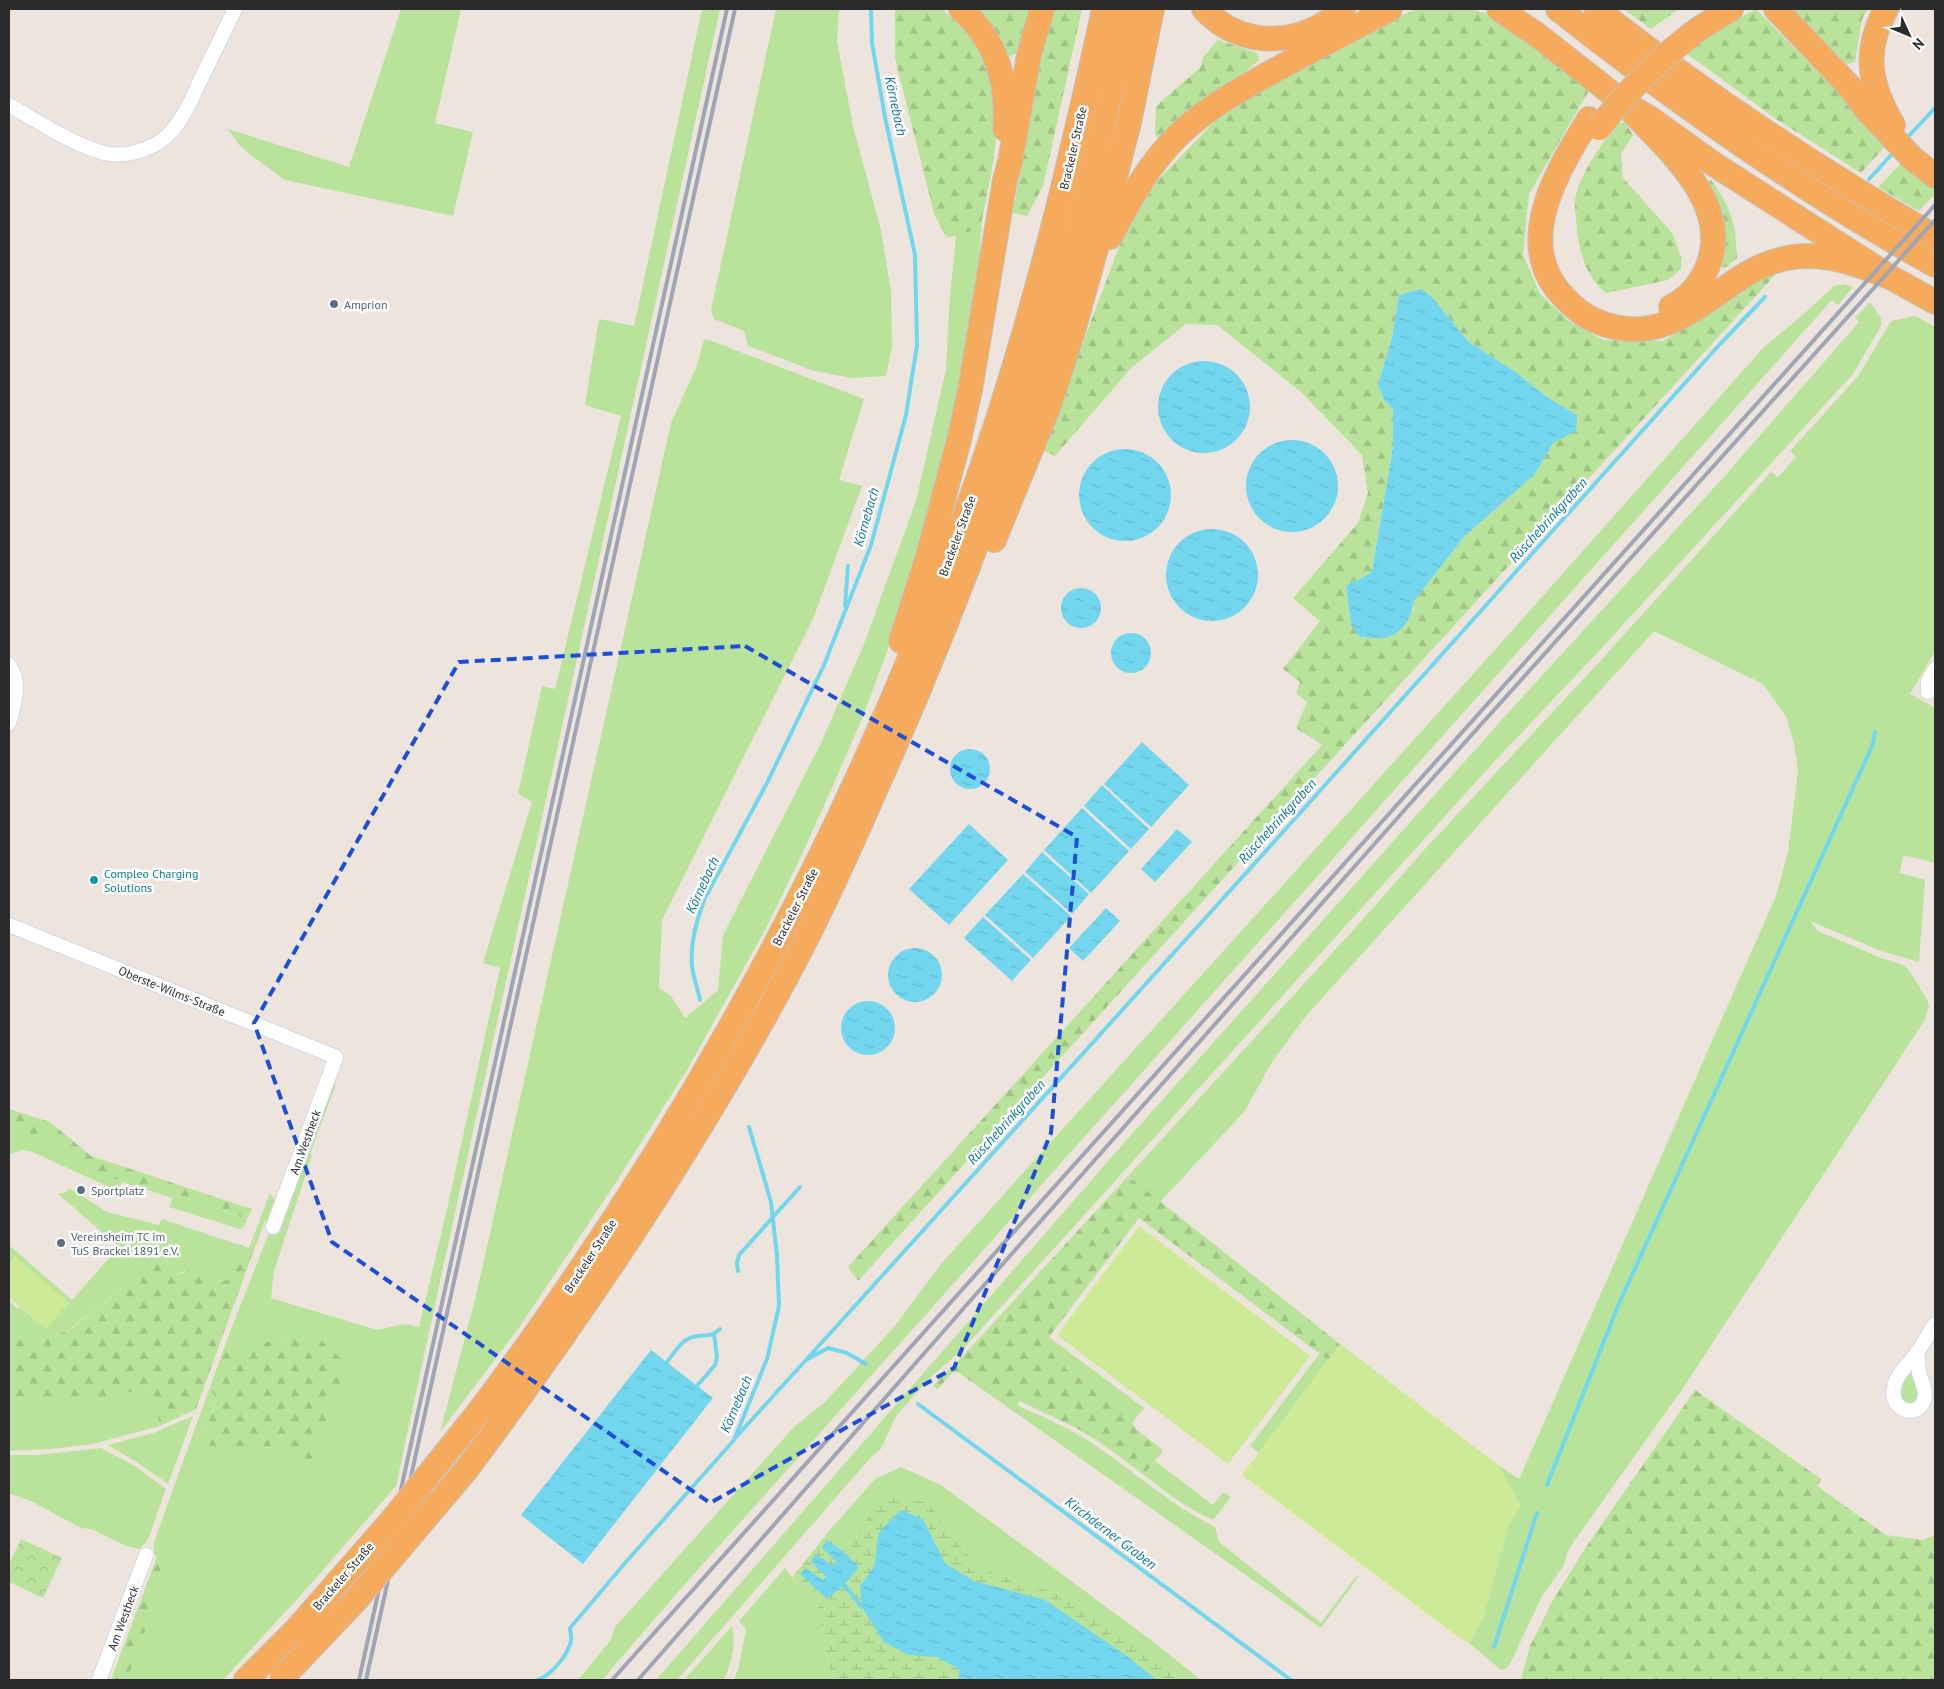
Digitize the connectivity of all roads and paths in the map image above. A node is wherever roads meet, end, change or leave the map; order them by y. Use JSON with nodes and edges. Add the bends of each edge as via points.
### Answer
{"nodes":[{"id":1,"x":235,"y":9,"type":"edge"},
{"id":2,"x":961,"y":9,"type":"edge"},
{"id":3,"x":1042,"y":9,"type":"edge"},
{"id":4,"x":1104,"y":9,"type":"edge"},
{"id":5,"x":1128,"y":9,"type":"edge"},
{"id":6,"x":1152,"y":9,"type":"edge"},
{"id":7,"x":1204,"y":9,"type":"edge"},
{"id":8,"x":1343,"y":9,"type":"edge"},
{"id":9,"x":1390,"y":9,"type":"edge"},
{"id":10,"x":1499,"y":9,"type":"edge"},
{"id":11,"x":1511,"y":9,"type":"edge"},
{"id":12,"x":1558,"y":9,"type":"edge"},
{"id":13,"x":1596,"y":9,"type":"edge"},
{"id":14,"x":1731,"y":9,"type":"edge"},
{"id":15,"x":1776,"y":9,"type":"edge"},
{"id":16,"x":1886,"y":9,"type":"edge"},
{"id":17,"x":1698,"y":19,"type":"edge"},
{"id":18,"x":1536,"y":34,"type":"junction"},
{"id":19,"x":1624,"y":103,"type":"junction"},
{"id":20,"x":9,"y":105,"type":"edge"},
{"id":21,"x":1594,"y":124,"type":"junction"},
{"id":22,"x":1893,"y":132,"type":"junction"},
{"id":23,"x":1924,"y":165,"type":"edge"},
{"id":24,"x":1005,"y":180,"type":"junction"},
{"id":25,"x":1935,"y":237,"type":"edge"},
{"id":26,"x":1935,"y":265,"type":"edge"},
{"id":27,"x":1890,"y":277,"type":"junction"},
{"id":28,"x":1086,"y":283,"type":"junction"},
{"id":29,"x":1935,"y":302,"type":"edge"},
{"id":30,"x":9,"y":665,"type":"edge"},
{"id":31,"x":1935,"y":668,"type":"edge"},
{"id":32,"x":1928,"y":692,"type":"dead end"},
{"id":33,"x":9,"y":723,"type":"edge"},
{"id":34,"x":888,"y":760,"type":"junction"},
{"id":35,"x":846,"y":803,"type":"junction"},
{"id":36,"x":9,"y":925,"type":"edge"},
{"id":37,"x":336,"y":1057,"type":"joint"},
{"id":38,"x":273,"y":1227,"type":"dead end"},
{"id":39,"x":1935,"y":1324,"type":"edge"},
{"id":40,"x":1917,"y":1352,"type":"dead end"},
{"id":41,"x":146,"y":1555,"type":"dead end"},
{"id":42,"x":281,"y":1679,"type":"edge"},
{"id":43,"x":99,"y":1680,"type":"edge"},
{"id":44,"x":246,"y":1680,"type":"edge"}],
"edges":[{"from":1,"to":20,"type":"street","via":[[188,106],[173,129],[155,145],[123,154],[106,154],[86,147]]},
{"from":2,"to":24,"type":"highway","via":[[983,31],[998,63],[1006,116],[1001,160]]},
{"from":3,"to":24,"type":"highway","via":[[1029,55]]},
{"from":4,"to":35,"type":"highway","name":"Brackeler Straße","via":[[1059,208],[990,445],[896,695]]},
{"from":5,"to":34,"type":"highway","name":"Brackeler Straße","via":[[1084,204],[1034,377],[968,567]]},
{"from":6,"to":28,"type":"highway","via":[[1130,118]]},
{"from":7,"to":8,"type":"highway","via":[[1227,28],[1266,40],[1312,31]]},
{"from":9,"to":28,"type":"highway","via":[[1252,82],[1189,126],[1163,151],[1129,199]]},
{"from":10,"to":18,"type":"highway"},
{"from":11,"to":18,"type":"highway"},
{"from":12,"to":26,"type":"highway","via":[[1741,145]]},
{"from":13,"to":25,"type":"highway","via":[[1783,145]]},
{"from":14,"to":17,"type":"highway"},
{"from":15,"to":22,"type":"highway","via":[[1866,108]]},
{"from":16,"to":22,"type":"highway","via":[[1874,38],[1872,72],[1875,89]]},
{"from":17,"to":21,"type":"highway","bridge":true,"via":[[1667,54]]},
{"from":18,"to":19,"type":"highway"},
{"from":19,"to":21,"type":"highway","via":[[1690,177],[1702,196],[1712,223],[1712,253],[1701,279],[1682,300],[1653,314],[1625,317],[1592,306],[1571,289],[1555,257],[1553,234],[1558,207]]},
{"from":19,"to":27,"type":"highway"},
{"from":21,"to":27,"type":"highway","via":[[1556,177],[1546,202],[1540,247],[1544,268],[1553,285],[1580,313],[1595,321],[1629,330],[1664,324],[1688,312],[1744,274],[1788,258],[1816,256],[1843,259]]},
{"from":22,"to":23,"type":"highway"},
{"from":24,"to":35,"type":"highway","via":[[970,390],[946,491],[908,621]]},
{"from":27,"to":29,"type":"highway"},
{"from":28,"to":34,"type":"highway","via":[[1048,408],[989,553],[919,715]]},
{"from":30,"to":33,"type":"street","via":[[17,686]]},
{"from":31,"to":32,"type":"street","via":[[1928,681]]},
{"from":34,"to":42,"type":"highway","name":"Brackeler Straße","bridge":true,"via":[[834,885],[790,971],[688,1149],[633,1236],[568,1332],[466,1470],[357,1599]]},
{"from":35,"to":44,"type":"highway","name":"Brackeler Straße","bridge":true,"via":[[768,961],[723,1041],[659,1150],[572,1285],[478,1413],[393,1519],[296,1630]]},
{"from":36,"to":37,"type":"street","name":"Oberste-Wilms-Straße"},
{"from":37,"to":38,"type":"street","name":"Am Westheck"},
{"from":39,"to":40,"type":"street"},
{"from":41,"to":43,"type":"street","name":"Am Westheck"}]}
